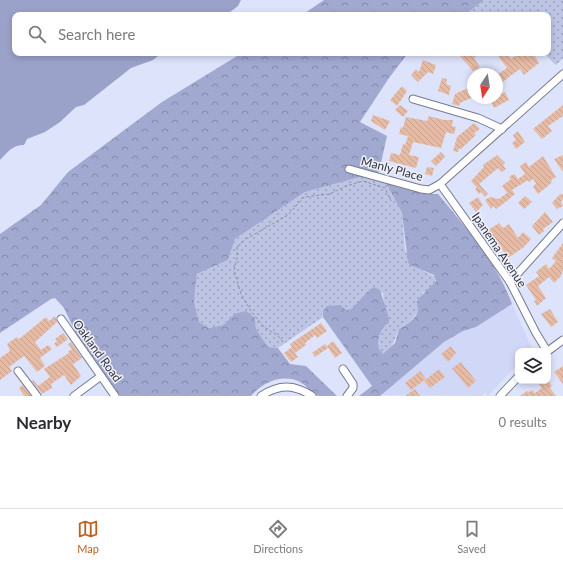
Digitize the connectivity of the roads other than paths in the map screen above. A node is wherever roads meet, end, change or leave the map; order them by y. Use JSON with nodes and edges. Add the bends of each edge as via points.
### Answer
{"nodes":[{"id":1,"x":563,"y":74,"type":"edge"},
{"id":2,"x":413,"y":99,"type":"dead end"},
{"id":3,"x":502,"y":129,"type":"junction"},
{"id":4,"x":349,"y":169,"type":"dead end"},
{"id":5,"x":440,"y":184,"type":"junction"},
{"id":6,"x":563,"y":223,"type":"edge"},
{"id":7,"x":510,"y":282,"type":"junction"},
{"id":8,"x":61,"y":319,"type":"dead end"},
{"id":9,"x":563,"y":340,"type":"edge"},
{"id":10,"x":545,"y":348,"type":"edge"},
{"id":11,"x":551,"y":348,"type":"edge"},
{"id":12,"x":343,"y":369,"type":"dead end"},
{"id":13,"x":18,"y":371,"type":"dead end"},
{"id":14,"x":100,"y":376,"type":"junction"},
{"id":15,"x":515,"y":380,"type":"edge"},
{"id":16,"x":37,"y":396,"type":"edge"},
{"id":17,"x":74,"y":396,"type":"edge"},
{"id":18,"x":116,"y":396,"type":"edge"},
{"id":19,"x":261,"y":396,"type":"edge"},
{"id":20,"x":312,"y":396,"type":"edge"},
{"id":21,"x":347,"y":396,"type":"edge"},
{"id":22,"x":500,"y":396,"type":"edge"}],
"edges":[{"from":1,"to":3,"type":"street"},
{"from":2,"to":3,"type":"street","via":[[478,118]]},
{"from":3,"to":5,"type":"street"},
{"from":4,"to":5,"type":"street","name":"Manly Place","via":[[429,190]]},
{"from":5,"to":7,"type":"street","name":"Ipanema Avenue"},
{"from":6,"to":7,"type":"street"},
{"from":7,"to":10,"type":"street","name":"Ipanema Avenue"},
{"from":8,"to":14,"type":"street","name":"Oakland Road"},
{"from":9,"to":11,"type":"street"},
{"from":12,"to":21,"type":"street","via":[[353,384]]},
{"from":13,"to":16,"type":"street"},
{"from":14,"to":17,"type":"street"},
{"from":14,"to":18,"type":"street","name":"Oakland Road"},
{"from":15,"to":22,"type":"street"},
{"from":19,"to":20,"type":"street","via":[[276,388],[287,386],[300,389]]}]}
